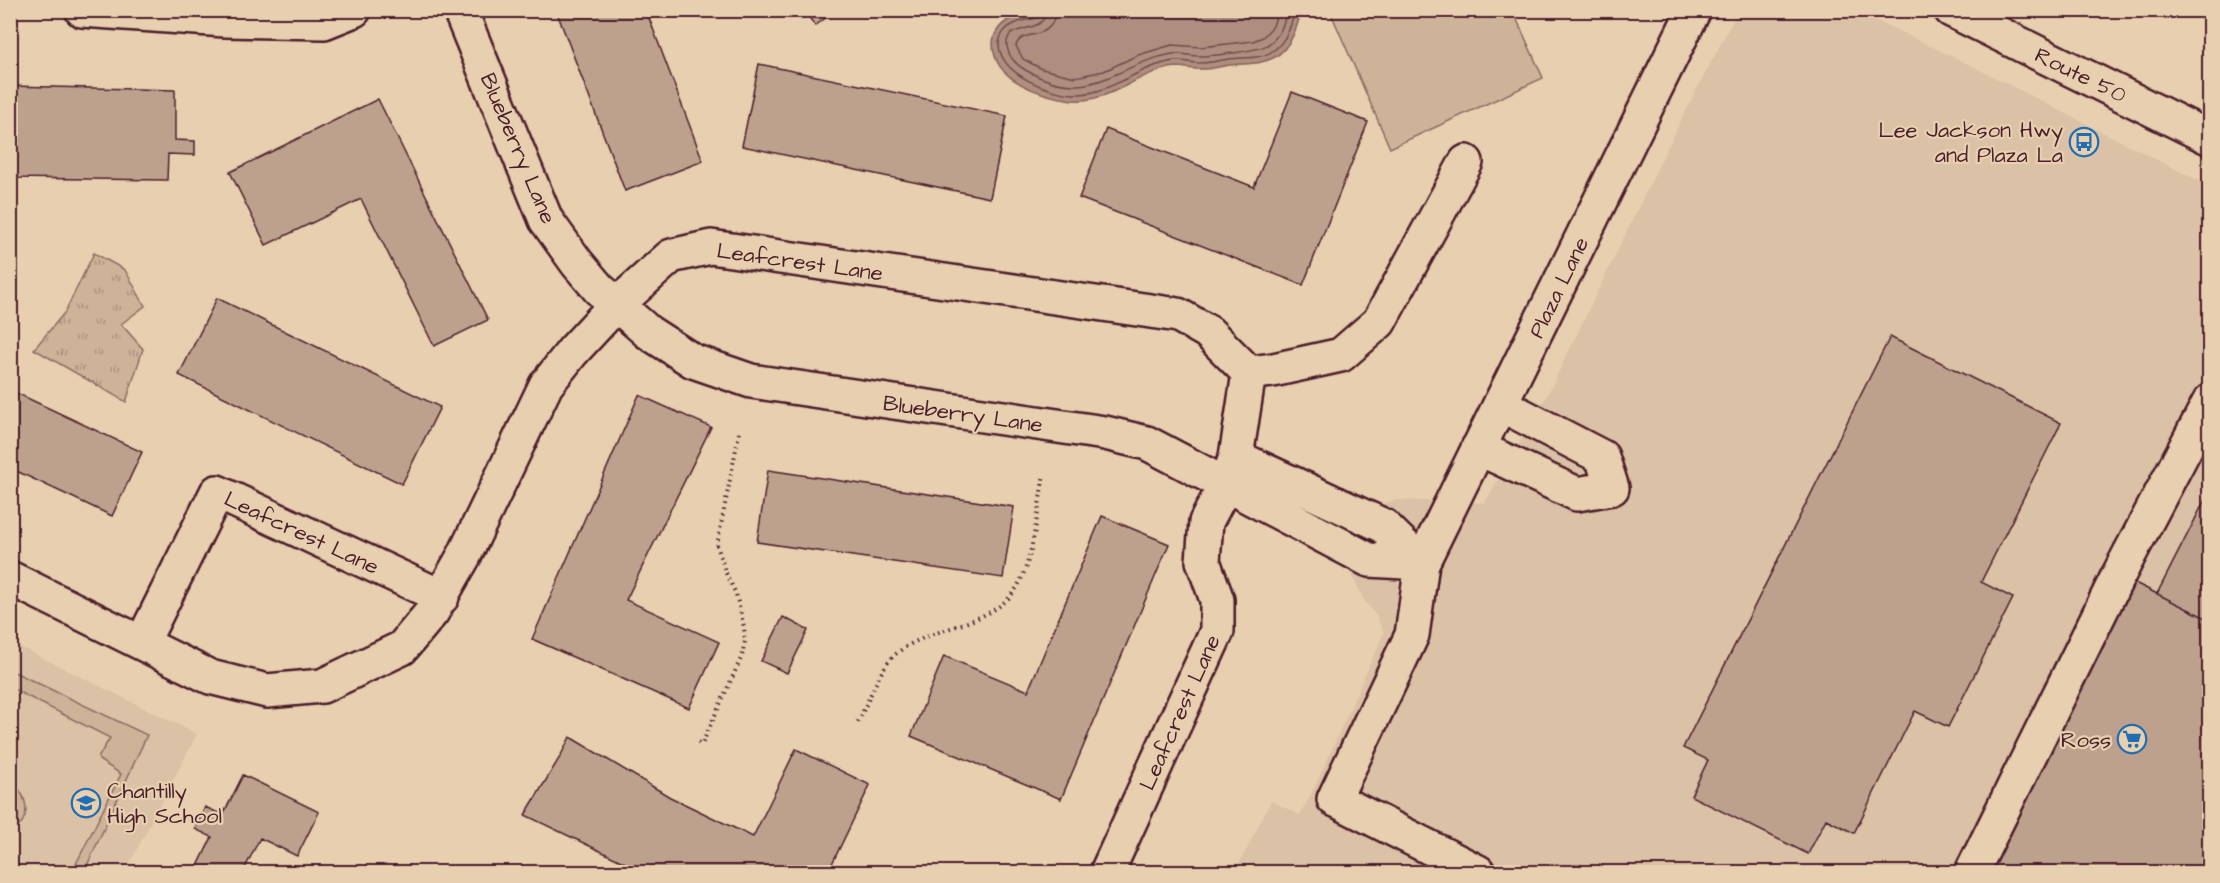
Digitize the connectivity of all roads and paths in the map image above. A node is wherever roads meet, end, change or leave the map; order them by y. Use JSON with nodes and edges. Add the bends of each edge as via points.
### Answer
{"nodes":[{"id":1,"x":82,"y":10,"type":"edge"},
{"id":2,"x":354,"y":10,"type":"edge"},
{"id":3,"x":460,"y":10,"type":"edge"},
{"id":4,"x":1695,"y":10,"type":"edge"},
{"id":5,"x":1951,"y":10,"type":"edge"},
{"id":6,"x":2210,"y":138,"type":"edge"},
{"id":7,"x":1466,"y":162,"type":"dead end"},
{"id":8,"x":617,"y":304,"type":"junction"},
{"id":9,"x":1249,"y":374,"type":"junction"},
{"id":10,"x":2210,"y":401,"type":"edge"},
{"id":11,"x":1500,"y":404,"type":"junction"},
{"id":12,"x":740,"y":429,"type":"dead end"},
{"id":13,"x":1478,"y":448,"type":"junction"},
{"id":14,"x":1231,"y":470,"type":"junction"},
{"id":15,"x":1044,"y":474,"type":"dead end"},
{"id":16,"x":1422,"y":563,"type":"junction"},
{"id":17,"x":10,"y":578,"type":"edge"},
{"id":18,"x":442,"y":597,"type":"junction"},
{"id":19,"x":142,"y":644,"type":"junction"},
{"id":20,"x":858,"y":722,"type":"dead end"},
{"id":21,"x":698,"y":742,"type":"dead end"},
{"id":22,"x":1107,"y":873,"type":"edge"},
{"id":23,"x":1478,"y":873,"type":"edge"},
{"id":24,"x":1972,"y":873,"type":"edge"}],
"edges":[{"from":1,"to":2,"type":"main road","via":[[324,22]]},
{"from":3,"to":8,"type":"main road","name":"Blueberry Lane","via":[[546,220],[577,263]]},
{"from":4,"to":11,"type":"main road","name":"Plaza Lane"},
{"from":5,"to":6,"type":"main road","name":"Route 50"},
{"from":7,"to":9,"type":"main road","via":[[1379,322],[1341,355]]},
{"from":8,"to":9,"type":"main road","name":"Leafcrest Lane","via":[[671,256],[711,247],[1178,315],[1208,332]]},
{"from":8,"to":14,"type":"main road","name":"Blueberry Lane","via":[[648,332],[693,361],[752,381],[1105,433]]},
{"from":8,"to":18,"type":"main road","name":"Leafcrest Lane","via":[[546,385]]},
{"from":9,"to":14,"type":"main road","name":"Leafcrest Lane"},
{"from":10,"to":24,"type":"main road","via":[[2118,576]]},
{"from":11,"to":13,"type":"main road","name":"Plaza Lane"},
{"from":11,"to":13,"type":"main road","via":[[1602,457],[1612,488],[1577,494]]},
{"from":12,"to":21,"type":"path","via":[[717,545],[736,594],[745,641],[742,656],[702,744]]},
{"from":13,"to":16,"type":"main road","name":"Plaza Lane"},
{"from":14,"to":16,"type":"main road","name":"Blueberry Lane","via":[[1384,526]]},
{"from":14,"to":22,"type":"main road","name":"Leafcrest Lane","via":[[1206,522],[1203,561],[1216,600],[1217,631]]},
{"from":15,"to":20,"type":"path","via":[[1025,572],[1013,594],[996,608],[904,648],[889,661]]},
{"from":16,"to":23,"type":"main road","name":"Plaza Lane","via":[[1412,635],[1334,799]]},
{"from":17,"to":19,"type":"main road","name":"Leafcrest Lane"},
{"from":18,"to":19,"type":"main road","name":"Leafcrest Lane","via":[[402,648],[322,686],[267,691],[210,676]]},
{"from":18,"to":19,"type":"main road","name":"Leafcrest Lane","via":[[217,492]]}]}
